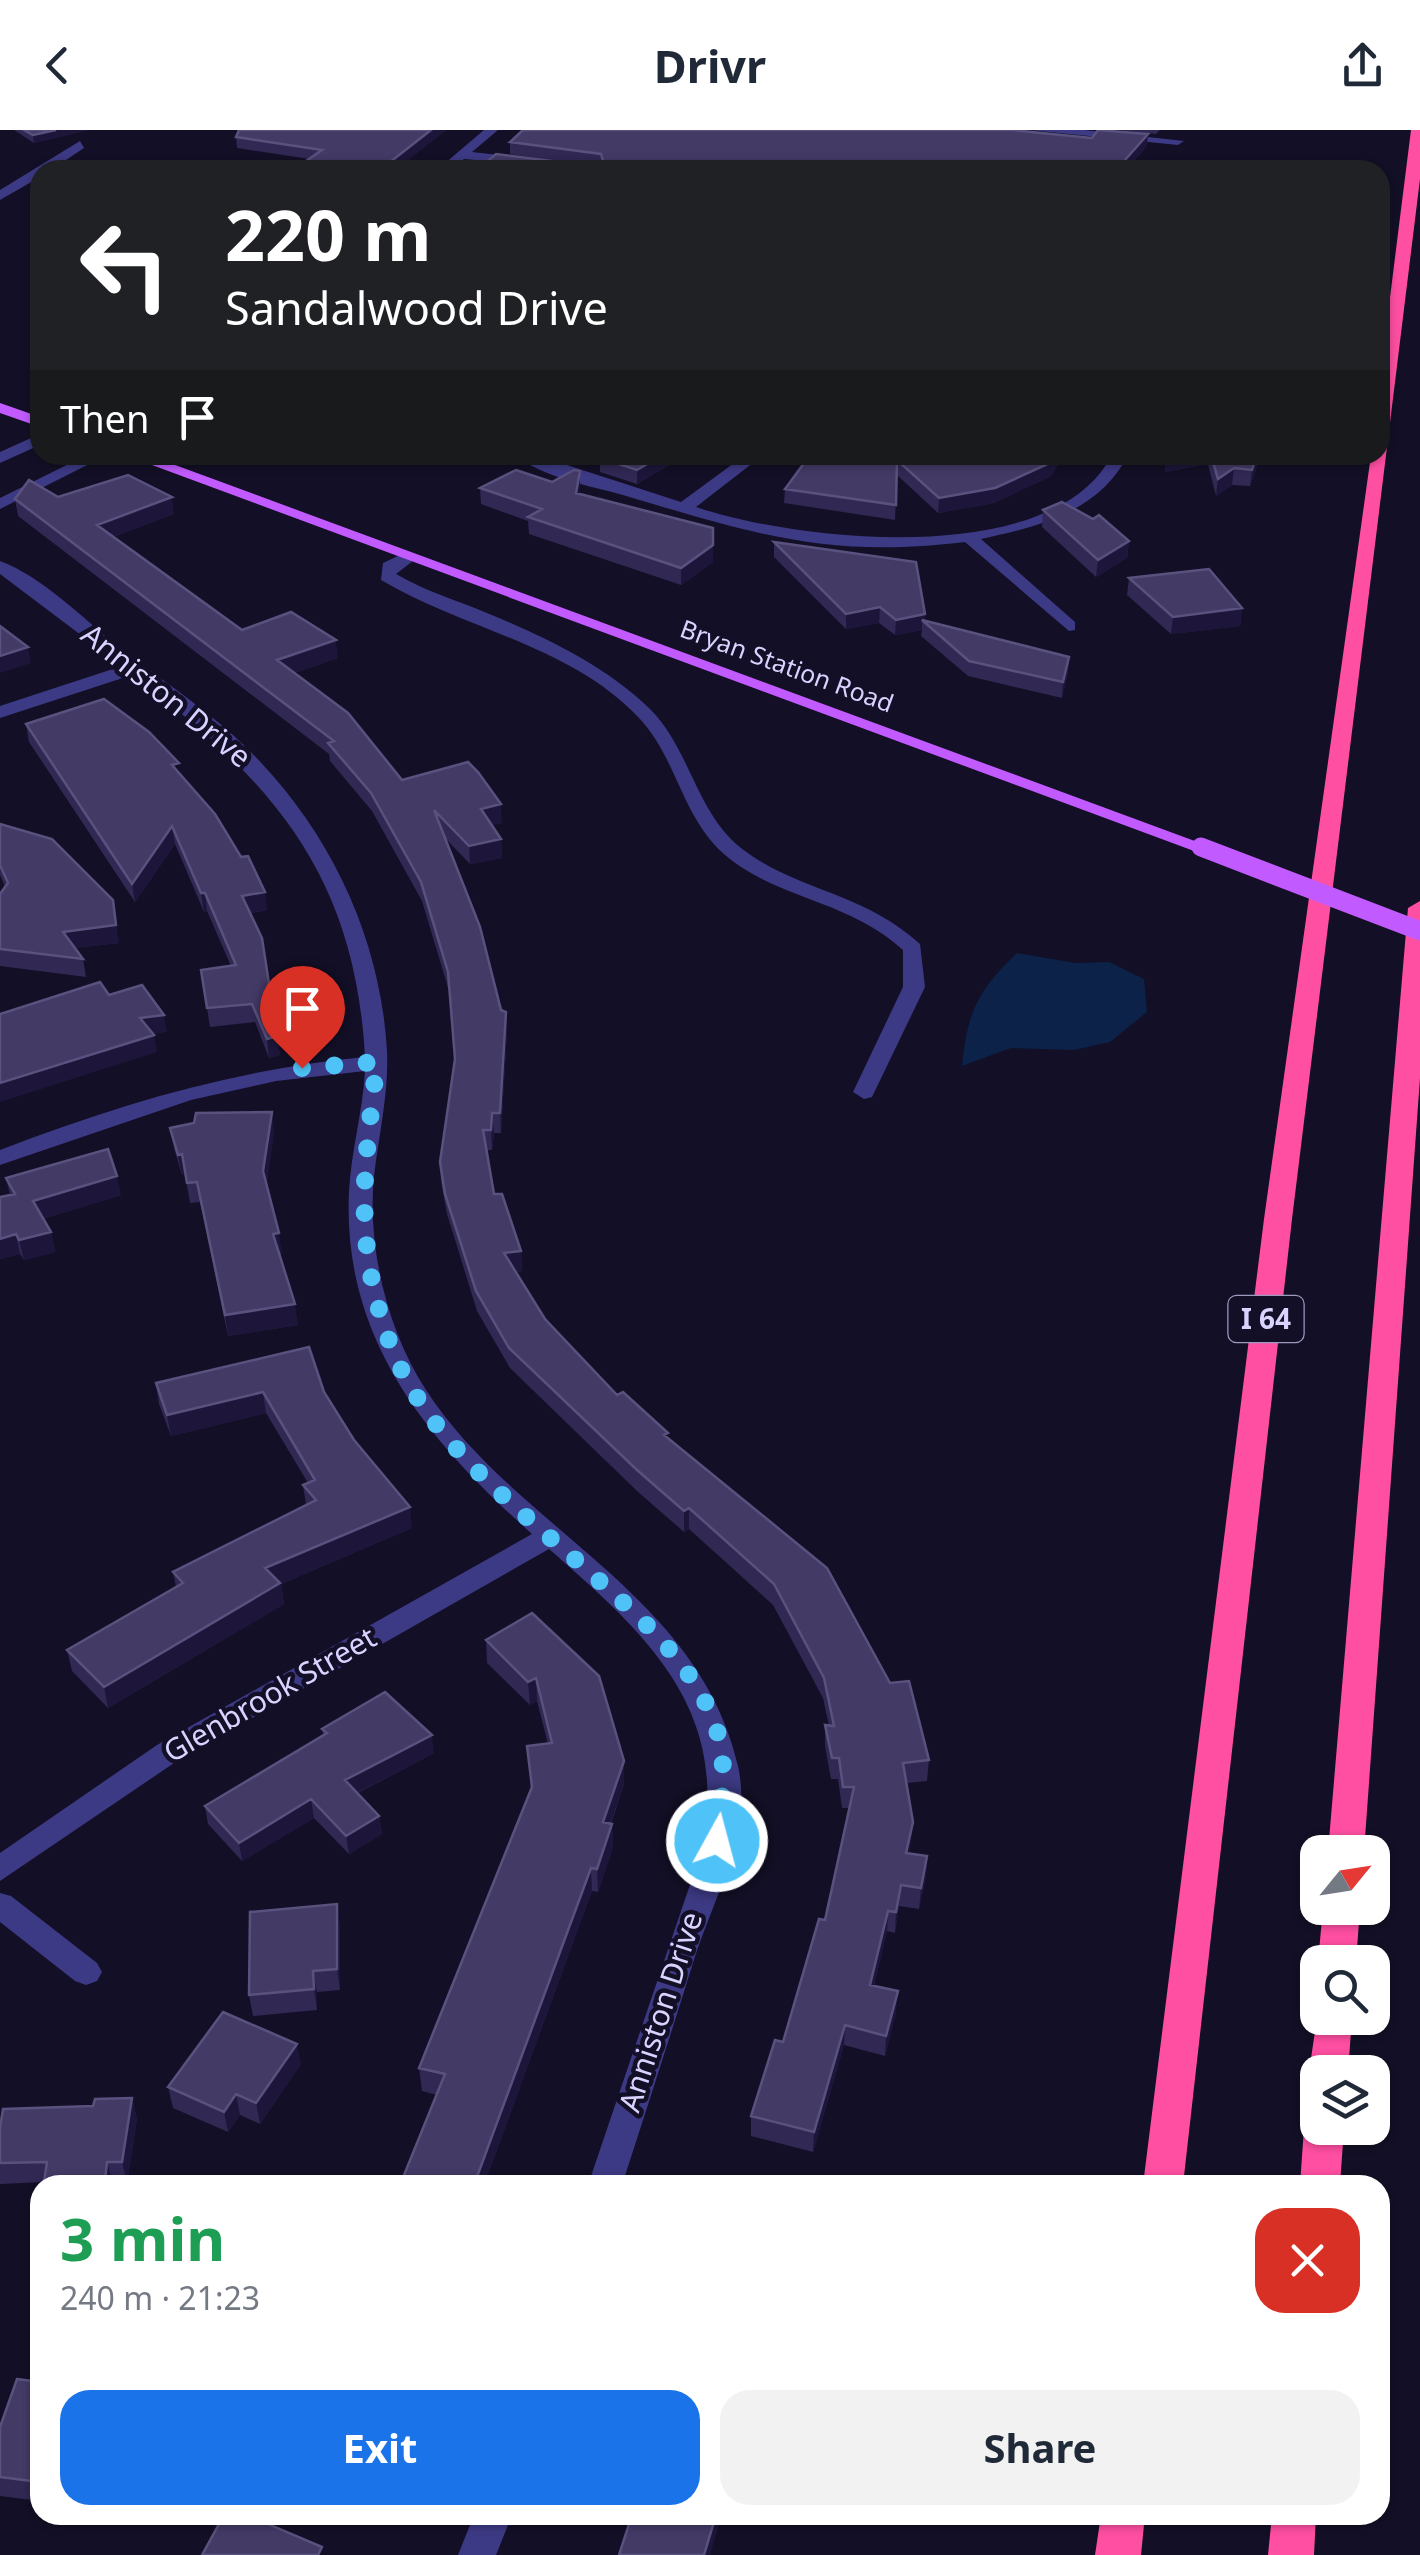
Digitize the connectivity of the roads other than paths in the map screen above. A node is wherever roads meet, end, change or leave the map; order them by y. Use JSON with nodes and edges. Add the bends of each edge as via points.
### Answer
{"nodes":[{"id":1,"x":492,"y":130,"type":"edge"},
{"id":2,"x":1036,"y":130,"type":"edge"},
{"id":3,"x":1418,"y":130,"type":"edge"},
{"id":4,"x":1055,"y":131,"type":"edge"},
{"id":5,"x":1178,"y":141,"type":"dead end"},
{"id":6,"x":80,"y":145,"type":"dead end"},
{"id":7,"x":460,"y":155,"type":"junction"},
{"id":8,"x":57,"y":160,"type":"edge"},
{"id":9,"x":454,"y":160,"type":"edge"},
{"id":10,"x":503,"y":160,"type":"edge"},
{"id":11,"x":30,"y":177,"type":"edge"},
{"id":12,"x":0,"y":196,"type":"edge"},
{"id":13,"x":1390,"y":369,"type":"edge"},
{"id":14,"x":0,"y":408,"type":"edge"},
{"id":15,"x":30,"y":418,"type":"edge"},
{"id":16,"x":30,"y":444,"type":"edge"},
{"id":17,"x":0,"y":458,"type":"edge"},
{"id":18,"x":79,"y":465,"type":"edge"},
{"id":19,"x":160,"y":465,"type":"edge"},
{"id":20,"x":545,"y":465,"type":"edge"},
{"id":21,"x":741,"y":465,"type":"edge"},
{"id":22,"x":1115,"y":465,"type":"edge"},
{"id":23,"x":1379,"y":465,"type":"edge"},
{"id":24,"x":0,"y":504,"type":"edge"},
{"id":25,"x":684,"y":508,"type":"junction"},
{"id":26,"x":970,"y":538,"type":"junction"},
{"id":27,"x":410,"y":557,"type":"junction"},
{"id":28,"x":0,"y":566,"type":"edge"},
{"id":29,"x":1069,"y":626,"type":"dead end"},
{"id":30,"x":135,"y":668,"type":"junction"},
{"id":31,"x":0,"y":712,"type":"edge"},
{"id":32,"x":1420,"y":908,"type":"edge"},
{"id":33,"x":1420,"y":931,"type":"edge"},
{"id":34,"x":377,"y":1062,"type":"junction"},
{"id":35,"x":864,"y":1092,"type":"dead end"},
{"id":36,"x":0,"y":1158,"type":"edge"},
{"id":37,"x":550,"y":1536,"type":"junction"},
{"id":38,"x":1347,"y":1835,"type":"edge"},
{"id":39,"x":0,"y":1869,"type":"edge"},
{"id":40,"x":0,"y":1905,"type":"edge"},
{"id":41,"x":86,"y":1972,"type":"dead end"},
{"id":42,"x":1323,"y":2145,"type":"edge"},
{"id":43,"x":608,"y":2175,"type":"edge"},
{"id":44,"x":1164,"y":2175,"type":"edge"},
{"id":45,"x":1321,"y":2175,"type":"edge"},
{"id":46,"x":489,"y":2525,"type":"edge"},
{"id":47,"x":1122,"y":2525,"type":"edge"},
{"id":48,"x":1293,"y":2525,"type":"edge"},
{"id":49,"x":476,"y":2555,"type":"edge"},
{"id":50,"x":1118,"y":2555,"type":"edge"},
{"id":51,"x":1291,"y":2555,"type":"edge"}],
"edges":[{"from":1,"to":7,"type":"street"},
{"from":2,"to":4,"type":"street"},
{"from":3,"to":13,"type":"highway","number":"I 64"},
{"from":4,"to":5,"type":"street"},
{"from":6,"to":8,"type":"street"},
{"from":7,"to":9,"type":"street"},
{"from":7,"to":10,"type":"street"},
{"from":11,"to":12,"type":"street"},
{"from":14,"to":15,"type":"main road"},
{"from":16,"to":17,"type":"street"},
{"from":18,"to":24,"type":"street"},
{"from":19,"to":27,"type":"main road","name":"Bryan Station Road"},
{"from":20,"to":25,"type":"street"},
{"from":21,"to":25,"type":"street"},
{"from":22,"to":26,"type":"street","via":[[1078,502]]},
{"from":23,"to":44,"type":"highway","number":"I 64","via":[[1276,1239]]},
{"from":25,"to":26,"type":"street","via":[[750,530],[821,540]]},
{"from":26,"to":29,"type":"street"},
{"from":27,"to":33,"type":"main road","name":"Bryan Station Road","bridge":true},
{"from":27,"to":35,"type":"street","via":[[389,567],[386,576],[522,636],[644,712],[664,737],[693,808],[729,848],[770,878],[844,899],[889,922],[913,948],[914,986]]},
{"from":28,"to":30,"type":"street","name":"Anniston Drive"},
{"from":30,"to":31,"type":"street"},
{"from":30,"to":34,"type":"street","name":"Anniston Drive","via":[[243,755],[322,856],[364,960]]},
{"from":32,"to":38,"type":"highway"},
{"from":34,"to":36,"type":"street","via":[[302,1068],[188,1090]]},
{"from":34,"to":37,"type":"street","name":"Anniston Drive","via":[[361,1194],[376,1299],[392,1349],[449,1438]]},
{"from":37,"to":39,"type":"street","name":"Glenbrook Street","via":[[167,1753]]},
{"from":37,"to":43,"type":"street","name":"Anniston Drive","via":[[639,1616],[690,1676],[714,1722],[725,1776],[717,1841]]},
{"from":40,"to":41,"type":"street"},
{"from":42,"to":45,"type":"highway"},
{"from":46,"to":49,"type":"street"},
{"from":47,"to":50,"type":"highway"},
{"from":48,"to":51,"type":"highway"}]}
